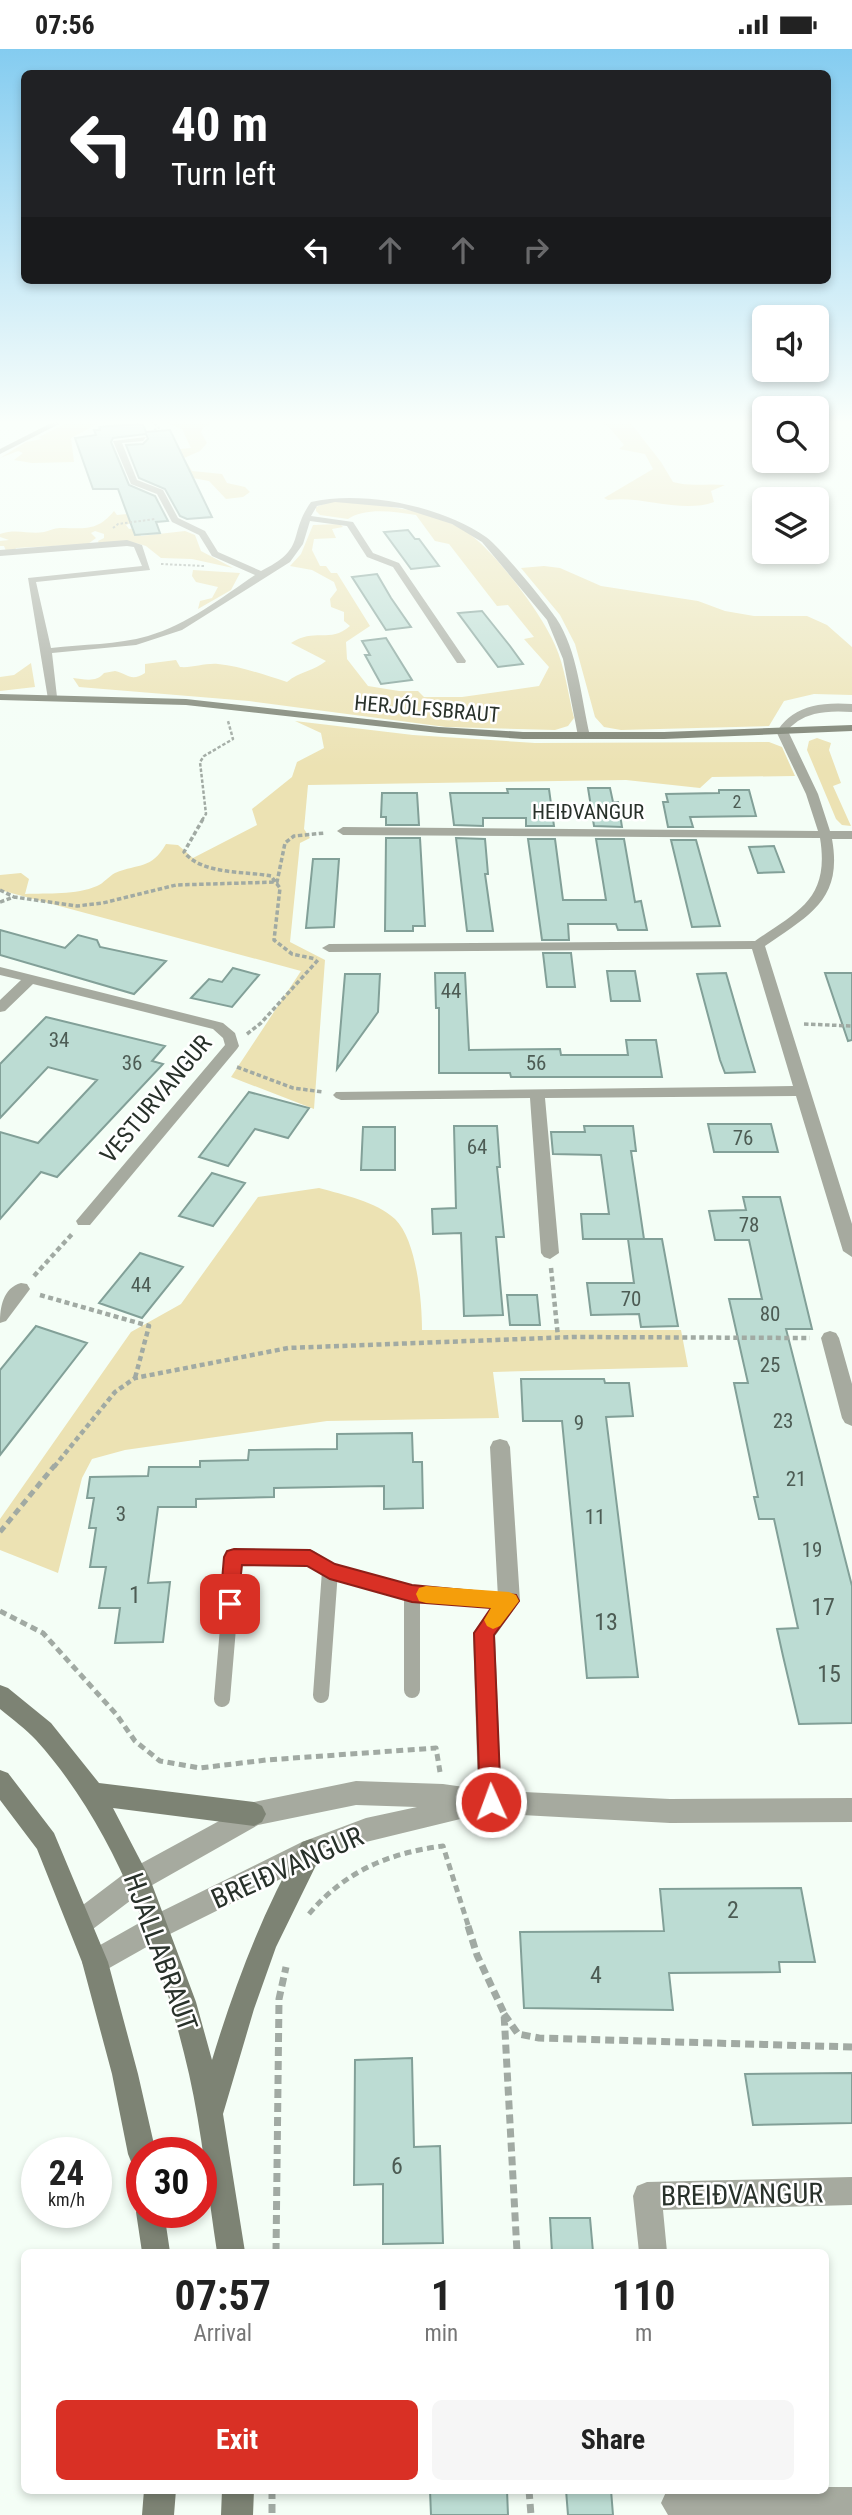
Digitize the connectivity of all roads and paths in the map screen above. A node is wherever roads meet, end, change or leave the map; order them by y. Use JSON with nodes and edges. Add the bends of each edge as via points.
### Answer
{"nodes":[{"id":1,"x":204,"y":536,"type":"edge"},
{"id":2,"x":301,"y":536,"type":"edge"},
{"id":3,"x":358,"y":536,"type":"edge"},
{"id":4,"x":478,"y":536,"type":"edge"},
{"id":5,"x":0,"y":553,"type":"edge"},
{"id":6,"x":146,"y":565,"type":"junction"},
{"id":7,"x":250,"y":570,"type":"junction"},
{"id":8,"x":261,"y":574,"type":"junction"},
{"id":9,"x":47,"y":651,"type":"junction"},
{"id":10,"x":461,"y":661,"type":"dead end"},
{"id":11,"x":0,"y":697,"type":"edge"},
{"id":12,"x":52,"y":697,"type":"junction"},
{"id":13,"x":232,"y":706,"type":"junction"},
{"id":14,"x":852,"y":708,"type":"edge"},
{"id":15,"x":852,"y":728,"type":"edge"},
{"id":16,"x":782,"y":731,"type":"junction"},
{"id":17,"x":584,"y":736,"type":"junction"},
{"id":18,"x":343,"y":831,"type":"joint"},
{"id":19,"x":832,"y":835,"type":"junction"},
{"id":20,"x":852,"y":835,"type":"edge"},
{"id":21,"x":277,"y":882,"type":"junction"},
{"id":22,"x":0,"y":890,"type":"edge"},
{"id":23,"x":14,"y":897,"type":"junction"},
{"id":24,"x":0,"y":902,"type":"edge"},
{"id":25,"x":758,"y":945,"type":"junction"},
{"id":26,"x":329,"y":948,"type":"joint"},
{"id":27,"x":318,"y":959,"type":"junction"},
{"id":28,"x":0,"y":971,"type":"edge"},
{"id":29,"x":30,"y":979,"type":"junction"},
{"id":30,"x":0,"y":1008,"type":"edge"},
{"id":31,"x":782,"y":1023,"type":"junction"},
{"id":32,"x":852,"y":1026,"type":"edge"},
{"id":33,"x":232,"y":1046,"type":"junction"},
{"id":34,"x":220,"y":1061,"type":"junction"},
{"id":35,"x":802,"y":1090,"type":"junction"},
{"id":36,"x":537,"y":1093,"type":"junction"},
{"id":37,"x":341,"y":1095,"type":"joint"},
{"id":38,"x":84,"y":1221,"type":"joint"},
{"id":39,"x":852,"y":1251,"type":"edge"},
{"id":40,"x":550,"y":1253,"type":"joint"},
{"id":41,"x":21,"y":1289,"type":"junction"},
{"id":42,"x":0,"y":1316,"type":"edge"},
{"id":43,"x":558,"y":1337,"type":"junction"},
{"id":44,"x":830,"y":1338,"type":"joint"},
{"id":45,"x":135,"y":1378,"type":"junction"},
{"id":46,"x":852,"y":1418,"type":"edge"},
{"id":47,"x":500,"y":1447,"type":"dead end"},
{"id":48,"x":0,"y":1532,"type":"edge"},
{"id":49,"x":330,"y":1571,"type":"junction"},
{"id":50,"x":412,"y":1593,"type":"junction"},
{"id":51,"x":509,"y":1601,"type":"junction"},
{"id":52,"x":0,"y":1611,"type":"edge"},
{"id":53,"x":412,"y":1690,"type":"dead end"},
{"id":54,"x":0,"y":1695,"type":"edge"},
{"id":55,"x":321,"y":1695,"type":"dead end"},
{"id":56,"x":222,"y":1699,"type":"dead end"},
{"id":57,"x":0,"y":1781,"type":"edge"},
{"id":58,"x":93,"y":1794,"type":"junction"},
{"id":59,"x":491,"y":1802,"type":"junction"},
{"id":60,"x":444,"y":1804,"type":"junction"},
{"id":61,"x":852,"y":1810,"type":"edge"},
{"id":62,"x":254,"y":1814,"type":"junction"},
{"id":63,"x":443,"y":1846,"type":"junction"},
{"id":64,"x":311,"y":1851,"type":"junction"},
{"id":65,"x":138,"y":1879,"type":"junction"},
{"id":66,"x":80,"y":1923,"type":"junction"},
{"id":67,"x":305,"y":1923,"type":"dead end"},
{"id":68,"x":157,"y":1927,"type":"junction"},
{"id":69,"x":288,"y":1958,"type":"dead end"},
{"id":70,"x":94,"y":1962,"type":"junction"},
{"id":71,"x":504,"y":2013,"type":"junction"},
{"id":72,"x":852,"y":2047,"type":"edge"},
{"id":73,"x":210,"y":2112,"type":"junction"},
{"id":74,"x":138,"y":2137,"type":"edge"},
{"id":75,"x":852,"y":2191,"type":"edge"},
{"id":76,"x":152,"y":2228,"type":"edge"},
{"id":77,"x":156,"y":2249,"type":"edge"},
{"id":78,"x":231,"y":2249,"type":"edge"},
{"id":79,"x":276,"y":2249,"type":"edge"},
{"id":80,"x":517,"y":2249,"type":"edge"},
{"id":81,"x":653,"y":2249,"type":"edge"},
{"id":82,"x":160,"y":2494,"type":"edge"},
{"id":83,"x":238,"y":2494,"type":"edge"},
{"id":84,"x":272,"y":2494,"type":"edge"},
{"id":85,"x":529,"y":2494,"type":"edge"},
{"id":86,"x":677,"y":2503,"type":"edge"},
{"id":87,"x":852,"y":2503,"type":"edge"},
{"id":88,"x":158,"y":2515,"type":"edge"},
{"id":89,"x":237,"y":2515,"type":"edge"},
{"id":90,"x":272,"y":2515,"type":"edge"},
{"id":91,"x":530,"y":2515,"type":"edge"}],
"edges":[{"from":1,"to":7,"type":"street","via":[[215,554]]},
{"from":2,"to":8,"type":"street","via":[[293,554]]},
{"from":3,"to":10,"type":"street","via":[[370,555],[396,565]]},
{"from":4,"to":17,"type":"street","via":[[552,619],[568,659]]},
{"from":5,"to":6,"type":"street","via":[[127,543],[138,545]]},
{"from":6,"to":7,"type":"path"},
{"from":6,"to":9,"type":"street","via":[[31,580]]},
{"from":7,"to":8,"type":"street"},
{"from":8,"to":9,"type":"street","via":[[223,603],[168,632]]},
{"from":9,"to":12,"type":"street"},
{"from":11,"to":12,"type":"street","name":"HERJÓLFSBRAUT"},
{"from":12,"to":13,"type":"street","name":"HERJÓLFSBRAUT"},
{"from":13,"to":17,"type":"street","name":"HERJÓLFSBRAUT","via":[[422,729]]},
{"from":13,"to":21,"type":"path","via":[[227,720],[233,739],[200,762],[206,814],[184,852],[191,862],[259,873]]},
{"from":14,"to":16,"type":"lane","via":[[813,710],[793,719]]},
{"from":15,"to":16,"type":"street","name":"HERJÓLFSBRAUT"},
{"from":16,"to":17,"type":"street","name":"HERJÓLFSBRAUT"},
{"from":16,"to":19,"type":"street"},
{"from":18,"to":19,"type":"street","name":"HEIÐVANGUR"},
{"from":18,"to":21,"type":"path","via":[[294,837],[285,843]]},
{"from":19,"to":20,"type":"street","name":"HEIÐVANGUR"},
{"from":19,"to":25,"type":"street","via":[[832,880],[815,903]]},
{"from":21,"to":23,"type":"path","via":[[176,885],[76,906]]},
{"from":21,"to":27,"type":"path","via":[[274,940],[300,957]]},
{"from":22,"to":23,"type":"path"},
{"from":23,"to":24,"type":"path"},
{"from":25,"to":26,"type":"street"},
{"from":25,"to":31,"type":"street"},
{"from":26,"to":27,"type":"path"},
{"from":27,"to":33,"type":"path","via":[[261,1023]]},
{"from":28,"to":29,"type":"street","name":"VESTURVANGUR"},
{"from":29,"to":30,"type":"street"},
{"from":29,"to":33,"type":"street","name":"VESTURVANGUR","via":[[218,1026],[230,1036]]},
{"from":31,"to":32,"type":"path"},
{"from":31,"to":35,"type":"street"},
{"from":33,"to":34,"type":"street","name":"VESTURVANGUR"},
{"from":34,"to":37,"type":"path","via":[[293,1088]]},
{"from":34,"to":38,"type":"street","name":"VESTURVANGUR"},
{"from":35,"to":36,"type":"street"},
{"from":35,"to":39,"type":"street"},
{"from":36,"to":37,"type":"street"},
{"from":36,"to":40,"type":"street"},
{"from":38,"to":41,"type":"path"},
{"from":40,"to":43,"type":"path"},
{"from":41,"to":42,"type":"street"},
{"from":41,"to":45,"type":"path","via":[[149,1326]]},
{"from":43,"to":44,"type":"path"},
{"from":43,"to":45,"type":"path","via":[[288,1347]]},
{"from":44,"to":46,"type":"street"},
{"from":45,"to":48,"type":"path","via":[[115,1392]]},
{"from":47,"to":51,"type":"street"},
{"from":49,"to":50,"type":"lane"},
{"from":49,"to":55,"type":"lane"},
{"from":49,"to":56,"type":"lane","via":[[310,1558],[234,1557]]},
{"from":50,"to":51,"type":"lane"},
{"from":50,"to":53,"type":"lane"},
{"from":51,"to":59,"type":"street","via":[[484,1633]]},
{"from":52,"to":60,"type":"path","via":[[43,1633],[135,1741],[160,1761],[200,1768],[436,1748]]},
{"from":54,"to":58,"type":"street","name":"HJALLABRAUT","via":[[43,1731]]},
{"from":57,"to":66,"type":"street","via":[[46,1841]]},
{"from":58,"to":62,"type":"street"},
{"from":58,"to":65,"type":"street","name":"HJALLABRAUT"},
{"from":59,"to":60,"type":"street","name":"BREIÐVANGUR"},
{"from":59,"to":61,"type":"street","name":"BREIÐVANGUR","via":[[670,1811]]},
{"from":60,"to":62,"type":"street","name":"BREIÐVANGUR","via":[[356,1793]]},
{"from":60,"to":63,"type":"path"},
{"from":60,"to":64,"type":"street","name":"BREIÐVANGUR"},
{"from":62,"to":65,"type":"street","name":"BREIÐVANGUR"},
{"from":63,"to":67,"type":"path","via":[[364,1866],[340,1883]]},
{"from":63,"to":71,"type":"path","via":[[470,1933]]},
{"from":64,"to":68,"type":"street","name":"BREIÐVANGUR"},
{"from":64,"to":73,"type":"street","via":[[286,1893],[251,1978]]},
{"from":65,"to":66,"type":"street","name":"BREIÐVANGUR"},
{"from":65,"to":68,"type":"street","name":"HJALLABRAUT"},
{"from":66,"to":70,"type":"street"},
{"from":68,"to":70,"type":"street","name":"BREIÐVANGUR"},
{"from":68,"to":73,"type":"street","name":"HJALLABRAUT","via":[[183,2002]]},
{"from":69,"to":79,"type":"path","via":[[279,1999]]},
{"from":70,"to":74,"type":"street"},
{"from":71,"to":72,"type":"path","via":[[517,2034],[539,2038]]},
{"from":71,"to":80,"type":"path"},
{"from":73,"to":78,"type":"street","name":"HJALLABRAUT"},
{"from":75,"to":81,"type":"street","name":"BREIÐVANGUR","via":[[647,2196]]},
{"from":76,"to":77,"type":"street"},
{"from":82,"to":88,"type":"street"},
{"from":83,"to":89,"type":"street"},
{"from":84,"to":90,"type":"path"},
{"from":85,"to":91,"type":"path"},
{"from":86,"to":87,"type":"street"}]}
